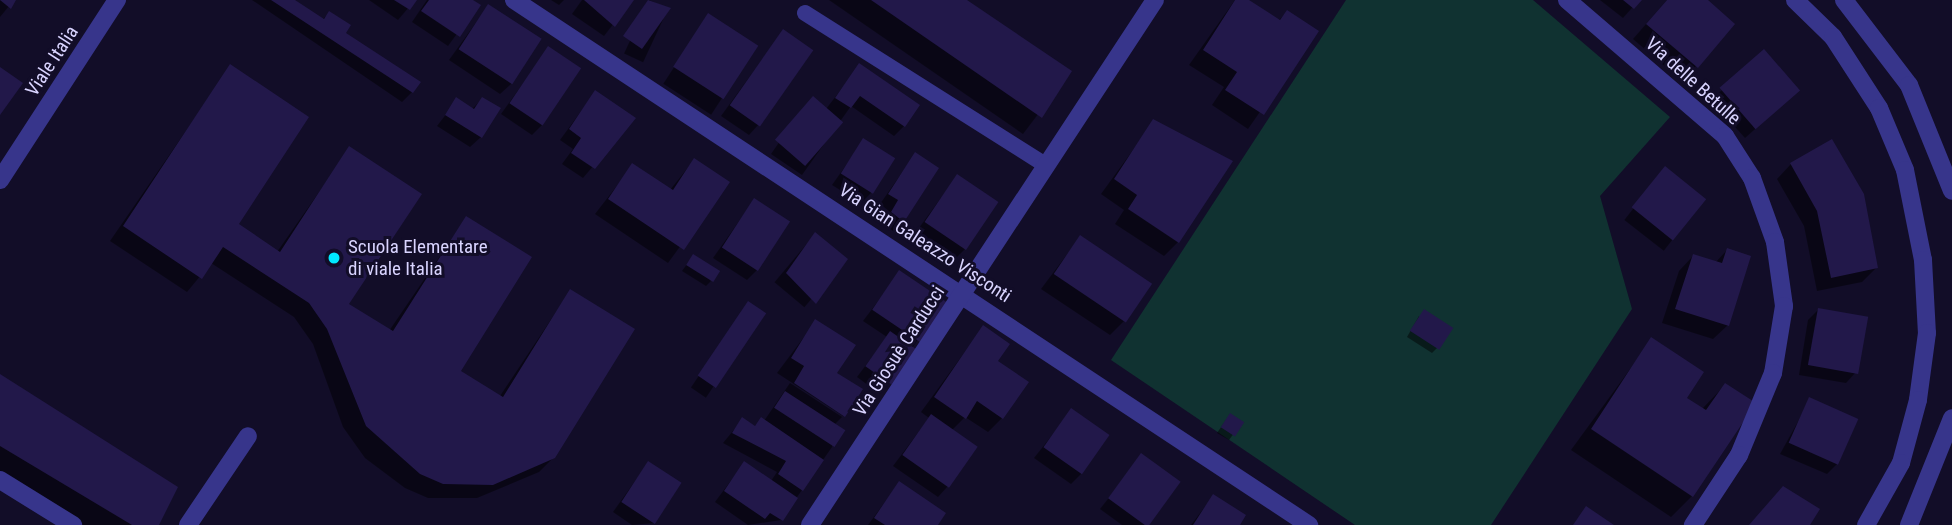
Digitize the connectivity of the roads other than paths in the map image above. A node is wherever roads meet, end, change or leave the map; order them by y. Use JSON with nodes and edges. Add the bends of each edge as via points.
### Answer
{"nodes":[{"id":1,"x":117,"y":0,"type":"edge"},
{"id":2,"x":514,"y":0,"type":"edge"},
{"id":3,"x":1155,"y":0,"type":"edge"},
{"id":4,"x":1567,"y":0,"type":"edge"},
{"id":5,"x":1795,"y":0,"type":"edge"},
{"id":6,"x":1844,"y":0,"type":"edge"},
{"id":7,"x":805,"y":13,"type":"dead end"},
{"id":8,"x":1045,"y":165,"type":"junction"},
{"id":9,"x":0,"y":180,"type":"edge"},
{"id":10,"x":1952,"y":191,"type":"edge"},
{"id":11,"x":962,"y":292,"type":"junction"},
{"id":12,"x":1952,"y":418,"type":"edge"},
{"id":13,"x":248,"y":436,"type":"dead end"},
{"id":14,"x":0,"y":480,"type":"edge"},
{"id":15,"x":813,"y":524,"type":"edge"},
{"id":16,"x":73,"y":525,"type":"edge"},
{"id":17,"x":188,"y":525,"type":"edge"},
{"id":18,"x":1309,"y":525,"type":"edge"},
{"id":19,"x":1693,"y":525,"type":"edge"},
{"id":20,"x":1866,"y":525,"type":"edge"},
{"id":21,"x":1909,"y":525,"type":"edge"}],
"edges":[{"from":1,"to":9,"type":"street","name":"Viale Italia"},
{"from":2,"to":11,"type":"street","name":"Via Gian Galeazzo Visconti"},
{"from":3,"to":8,"type":"street","name":"Via Giosuè Carducci"},
{"from":4,"to":19,"type":"street","name":"Via delle Betulle","via":[[1725,136],[1752,178],[1775,242],[1784,306],[1773,373],[1739,455]]},
{"from":5,"to":20,"type":"street","via":[[1833,37],[1874,97],[1901,158],[1921,243],[1927,333],[1920,388],[1901,463]]},
{"from":6,"to":10,"type":"street","via":[[1909,85]]},
{"from":7,"to":8,"type":"lane"},
{"from":8,"to":11,"type":"street","name":"Via Giosuè Carducci"},
{"from":11,"to":15,"type":"street","name":"Via Giosuè Carducci"},
{"from":11,"to":18,"type":"street","name":"Via Gian Galeazzo Visconti"},
{"from":12,"to":21,"type":"street"},
{"from":13,"to":17,"type":"street"},
{"from":14,"to":16,"type":"street"}]}
